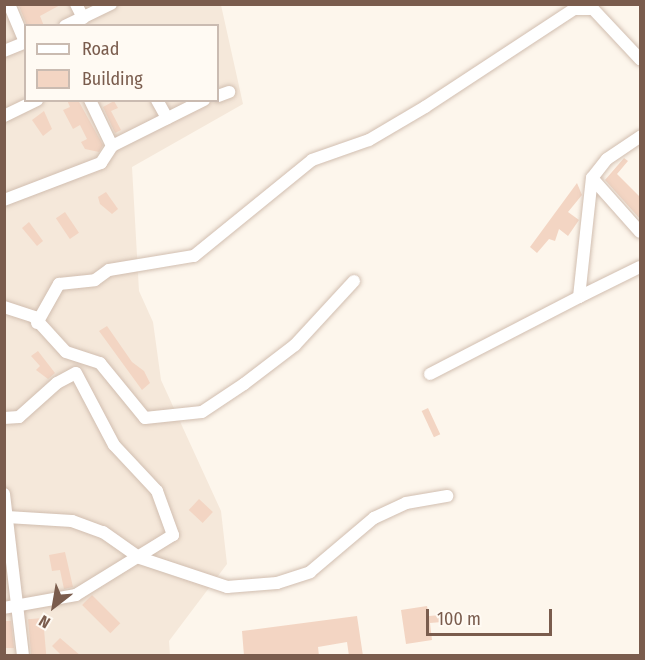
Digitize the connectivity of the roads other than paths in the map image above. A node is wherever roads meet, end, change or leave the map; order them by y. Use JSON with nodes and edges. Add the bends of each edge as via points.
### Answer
{"nodes":[{"id":1,"x":9,"y":4,"type":"edge"},
{"id":2,"x":76,"y":4,"type":"edge"},
{"id":3,"x":111,"y":4,"type":"edge"},
{"id":4,"x":83,"y":18,"type":"junction"},
{"id":5,"x":70,"y":24,"type":"edge"},
{"id":6,"x":24,"y":40,"type":"edge"},
{"id":7,"x":24,"y":42,"type":"edge"},
{"id":8,"x":4,"y":51,"type":"edge"},
{"id":9,"x":640,"y":59,"type":"edge"},
{"id":10,"x":33,"y":102,"type":"edge"},
{"id":11,"x":96,"y":102,"type":"edge"},
{"id":12,"x":158,"y":102,"type":"edge"},
{"id":13,"x":199,"y":102,"type":"edge"},
{"id":14,"x":4,"y":116,"type":"edge"},
{"id":15,"x":167,"y":118,"type":"junction"},
{"id":16,"x":640,"y":138,"type":"edge"},
{"id":17,"x":112,"y":146,"type":"junction"},
{"id":18,"x":592,"y":178,"type":"junction"},
{"id":19,"x":4,"y":200,"type":"edge"},
{"id":20,"x":640,"y":232,"type":"edge"},
{"id":21,"x":640,"y":267,"type":"edge"},
{"id":22,"x":354,"y":281,"type":"dead end"},
{"id":23,"x":579,"y":297,"type":"junction"},
{"id":24,"x":4,"y":307,"type":"edge"},
{"id":25,"x":37,"y":323,"type":"junction"},
{"id":26,"x":430,"y":374,"type":"dead end"},
{"id":27,"x":4,"y":418,"type":"edge"},
{"id":28,"x":4,"y":494,"type":"edge"},
{"id":29,"x":447,"y":496,"type":"dead end"},
{"id":30,"x":7,"y":517,"type":"junction"},
{"id":31,"x":140,"y":558,"type":"junction"},
{"id":32,"x":11,"y":607,"type":"edge"},
{"id":33,"x":23,"y":656,"type":"edge"}],
"edges":[{"from":1,"to":6,"type":"street"},
{"from":2,"to":4,"type":"street"},
{"from":3,"to":4,"type":"street"},
{"from":4,"to":5,"type":"street"},
{"from":7,"to":8,"type":"street"},
{"from":9,"to":25,"type":"street","via":[[593,9],[574,9],[369,140],[312,160],[194,256],[109,270],[95,280],[59,284]]},
{"from":10,"to":14,"type":"street"},
{"from":11,"to":17,"type":"street"},
{"from":12,"to":15,"type":"street"},
{"from":13,"to":15,"type":"street"},
{"from":15,"to":17,"type":"street"},
{"from":16,"to":18,"type":"street","via":[[607,159]]},
{"from":17,"to":19,"type":"street","via":[[101,163]]},
{"from":18,"to":20,"type":"street"},
{"from":18,"to":23,"type":"street"},
{"from":21,"to":23,"type":"street"},
{"from":22,"to":25,"type":"street","via":[[295,345],[202,412],[145,418],[100,363],[66,352]]},
{"from":23,"to":26,"type":"street"},
{"from":24,"to":25,"type":"street","via":[[34,318]]},
{"from":27,"to":31,"type":"street","via":[[19,417],[57,382],[76,374],[114,445],[157,491],[173,535]]},
{"from":28,"to":30,"type":"street"},
{"from":29,"to":31,"type":"street","via":[[406,503],[375,518],[310,572],[277,583],[227,587]]},
{"from":30,"to":31,"type":"street","via":[[72,521],[104,532]]},
{"from":30,"to":32,"type":"street"},
{"from":31,"to":32,"type":"street","via":[[76,595]]},
{"from":32,"to":33,"type":"street"}]}
